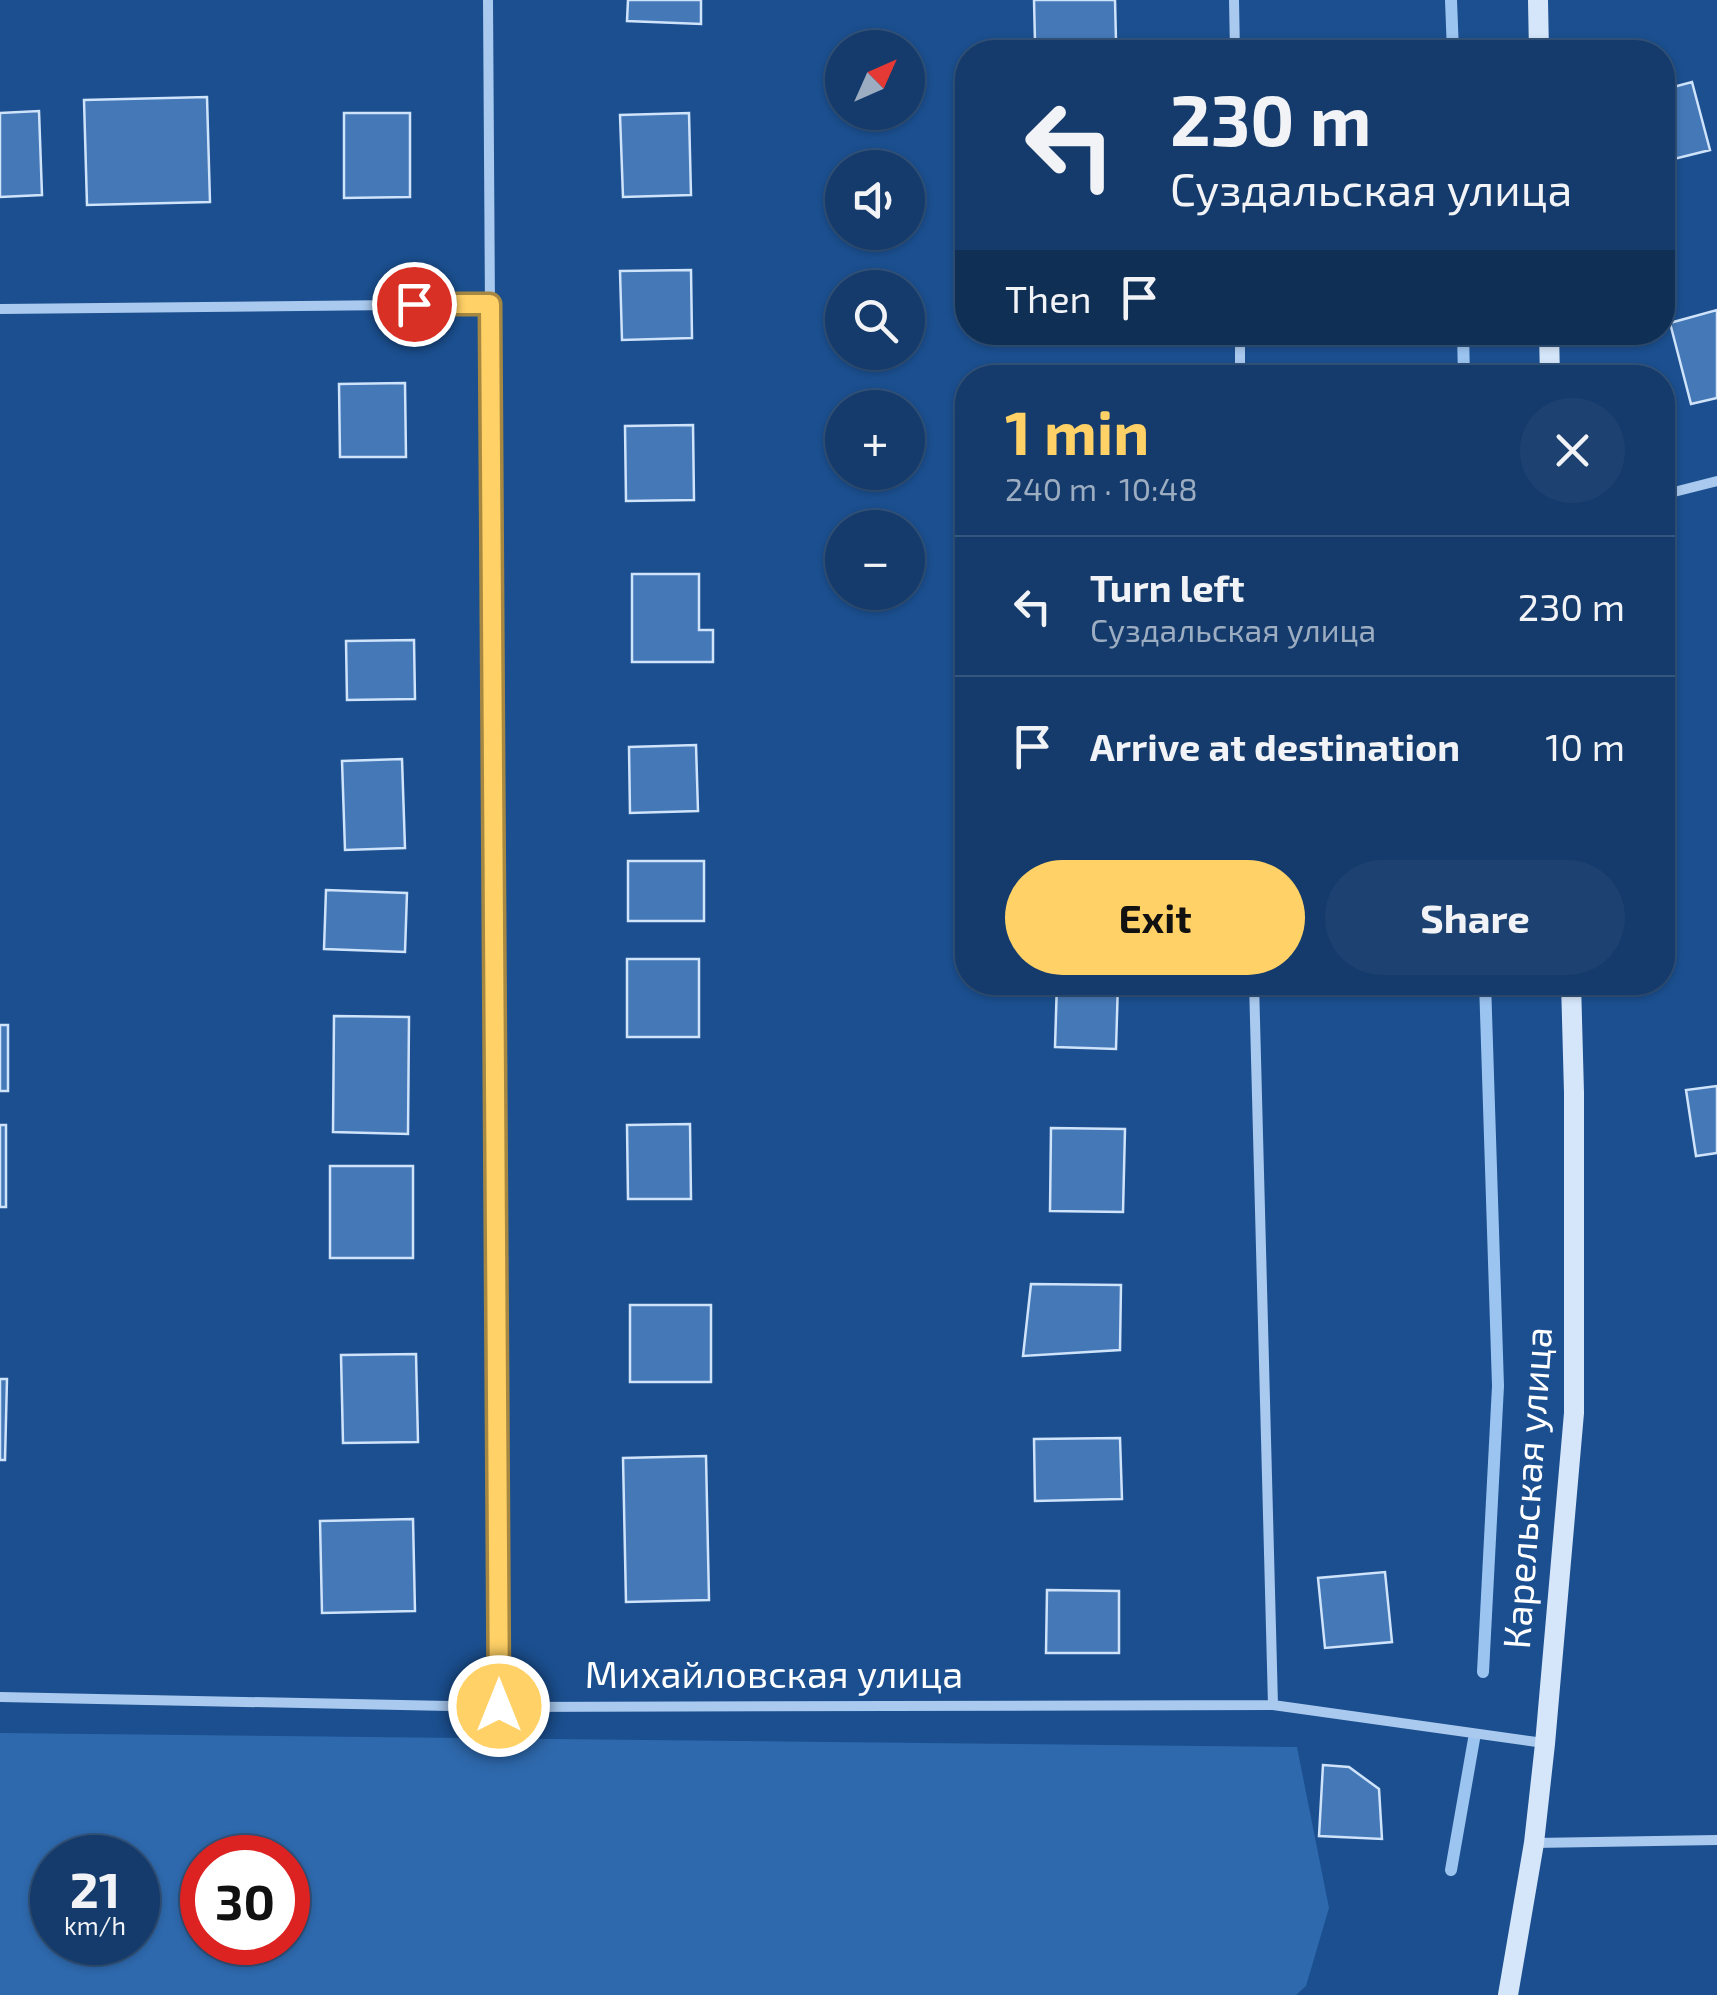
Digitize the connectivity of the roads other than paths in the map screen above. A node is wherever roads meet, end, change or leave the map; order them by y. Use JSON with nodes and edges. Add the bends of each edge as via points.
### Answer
{"nodes":[{"id":1,"x":488,"y":0,"type":"edge"},
{"id":2,"x":1234,"y":0,"type":"edge"},
{"id":3,"x":1538,"y":0,"type":"edge"},
{"id":4,"x":1235,"y":40,"type":"edge"},
{"id":5,"x":1539,"y":40,"type":"edge"},
{"id":6,"x":490,"y":304,"type":"junction"},
{"id":7,"x":0,"y":309,"type":"edge"},
{"id":8,"x":1717,"y":480,"type":"edge"},
{"id":9,"x":1675,"y":491,"type":"edge"},
{"id":10,"x":1254,"y":995,"type":"edge"},
{"id":11,"x":1571,"y":995,"type":"edge"},
{"id":12,"x":0,"y":1697,"type":"edge"},
{"id":13,"x":1273,"y":1705,"type":"junction"},
{"id":14,"x":499,"y":1706,"type":"junction"},
{"id":15,"x":1545,"y":1744,"type":"junction"},
{"id":16,"x":1717,"y":1840,"type":"edge"},
{"id":17,"x":1534,"y":1843,"type":"junction"},
{"id":18,"x":1508,"y":1995,"type":"edge"}],
"edges":[{"from":1,"to":6,"type":"street"},
{"from":2,"to":4,"type":"street"},
{"from":3,"to":5,"type":"main road"},
{"from":6,"to":7,"type":"street"},
{"from":6,"to":14,"type":"street"},
{"from":8,"to":9,"type":"street"},
{"from":10,"to":13,"type":"street"},
{"from":11,"to":15,"type":"main road","name":"Карельская улица","via":[[1574,1414]]},
{"from":12,"to":14,"type":"street","name":"Михайловская улица"},
{"from":13,"to":14,"type":"street","name":"Михайловская улица"},
{"from":13,"to":15,"type":"street","name":"Михайловская улица"},
{"from":15,"to":17,"type":"main road","name":"Карельская улица"},
{"from":16,"to":17,"type":"street"},
{"from":17,"to":18,"type":"main road","name":"Карельская улица"}]}
